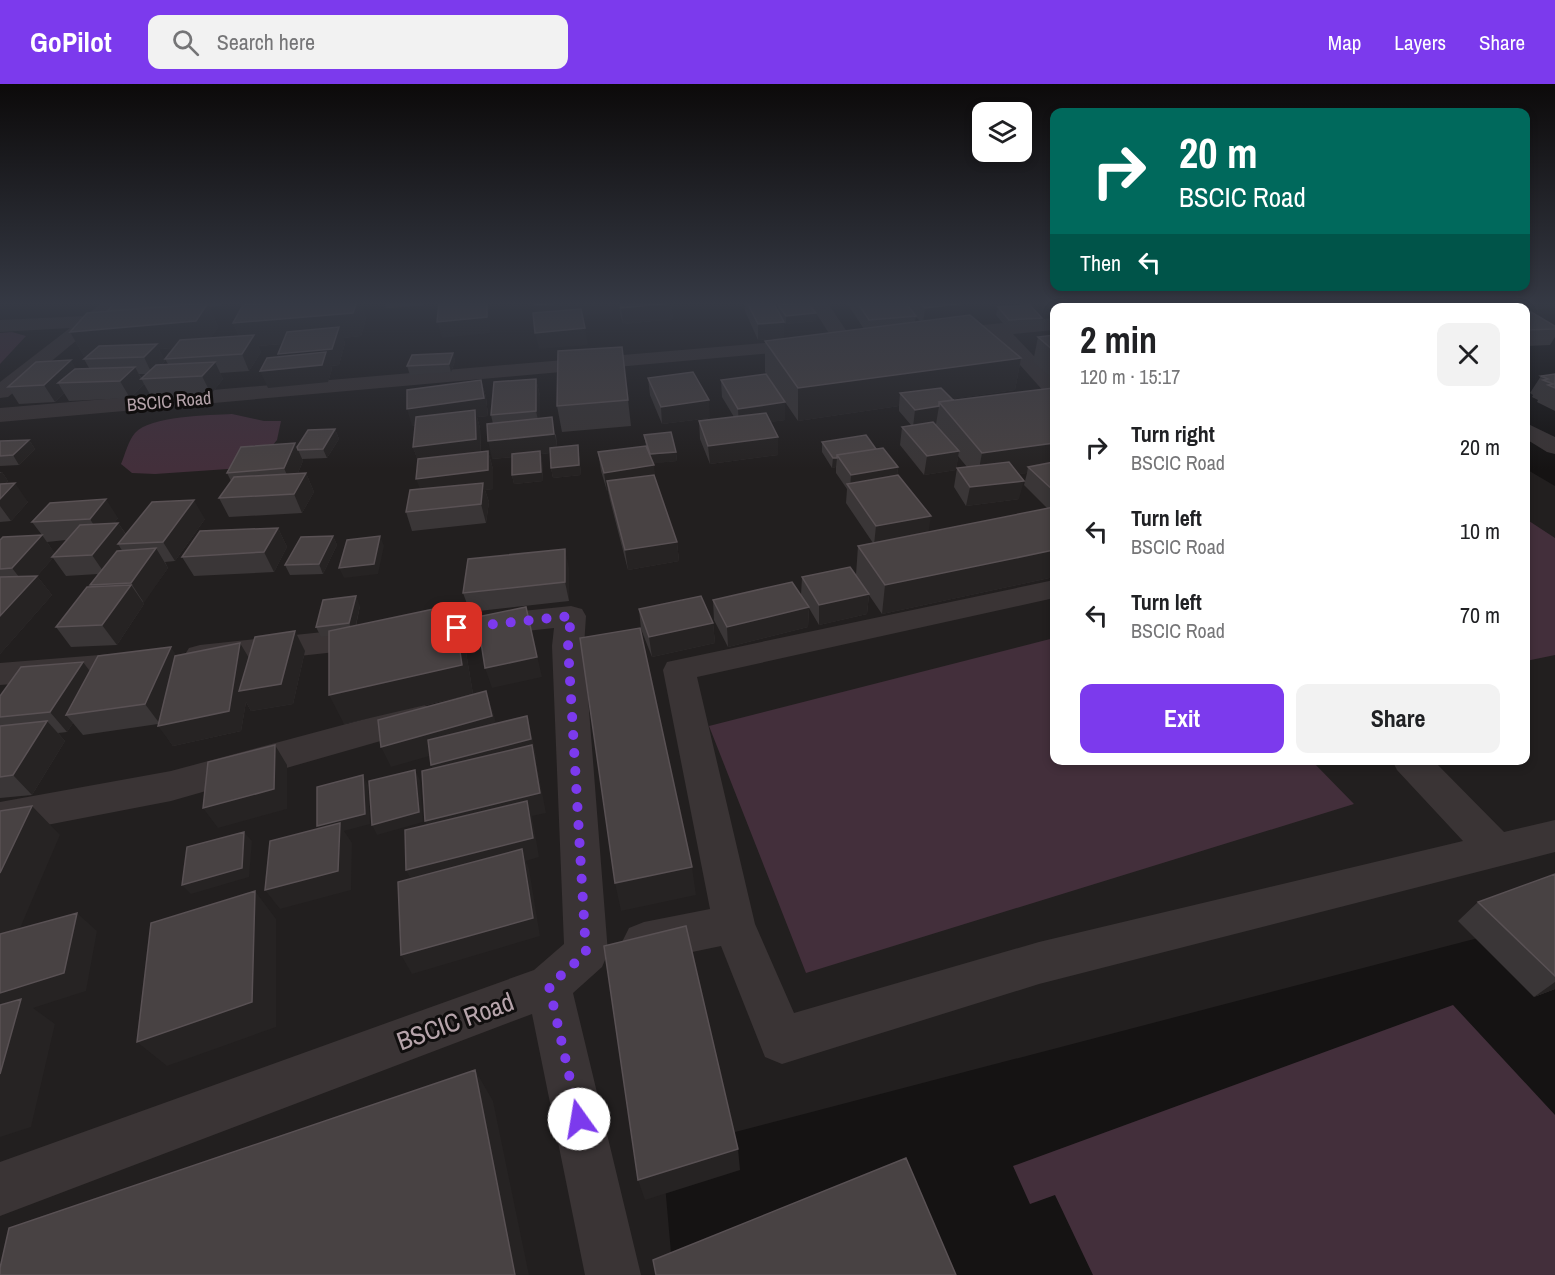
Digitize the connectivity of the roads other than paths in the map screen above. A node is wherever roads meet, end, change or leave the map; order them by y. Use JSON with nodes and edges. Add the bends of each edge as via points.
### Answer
{"nodes":[{"id":1,"x":43,"y":358,"type":"edge"},
{"id":2,"x":664,"y":358,"type":"edge"},
{"id":3,"x":1025,"y":358,"type":"edge"},
{"id":4,"x":1050,"y":385,"type":"edge"},
{"id":5,"x":0,"y":392,"type":"edge"},
{"id":6,"x":0,"y":415,"type":"edge"},
{"id":7,"x":1530,"y":432,"type":"edge"},
{"id":8,"x":1555,"y":447,"type":"edge"},
{"id":9,"x":1050,"y":590,"type":"edge"},
{"id":10,"x":33,"y":671,"type":"junction"},
{"id":11,"x":0,"y":674,"type":"edge"},
{"id":12,"x":7,"y":706,"type":"edge"},
{"id":13,"x":442,"y":711,"type":"edge"},
{"id":14,"x":1415,"y":765,"type":"edge"},
{"id":15,"x":0,"y":818,"type":"edge"},
{"id":16,"x":1555,"y":836,"type":"edge"},
{"id":17,"x":1496,"y":850,"type":"junction"},
{"id":18,"x":734,"y":924,"type":"junction"},
{"id":19,"x":586,"y":953,"type":"junction"},
{"id":20,"x":549,"y":986,"type":"junction"},
{"id":21,"x":0,"y":1189,"type":"edge"},
{"id":22,"x":613,"y":1275,"type":"edge"}],
"edges":[{"from":1,"to":5,"type":"street"},
{"from":2,"to":6,"type":"street","name":"BSCIC Road"},
{"from":3,"to":4,"type":"street"},
{"from":7,"to":8,"type":"street"},
{"from":9,"to":18,"type":"street","via":[[679,670]]},
{"from":10,"to":11,"type":"street"},
{"from":10,"to":12,"type":"street"},
{"from":10,"to":19,"type":"street","via":[[571,616],[568,646]]},
{"from":13,"to":15,"type":"street","via":[[171,786]]},
{"from":14,"to":17,"type":"street"},
{"from":16,"to":17,"type":"street"},
{"from":17,"to":18,"type":"street","via":[[1039,963],[782,1040]]},
{"from":18,"to":19,"type":"street"},
{"from":19,"to":20,"type":"street","name":"BSCIC Road"},
{"from":20,"to":21,"type":"street","name":"BSCIC Road"},
{"from":20,"to":22,"type":"street"}]}
